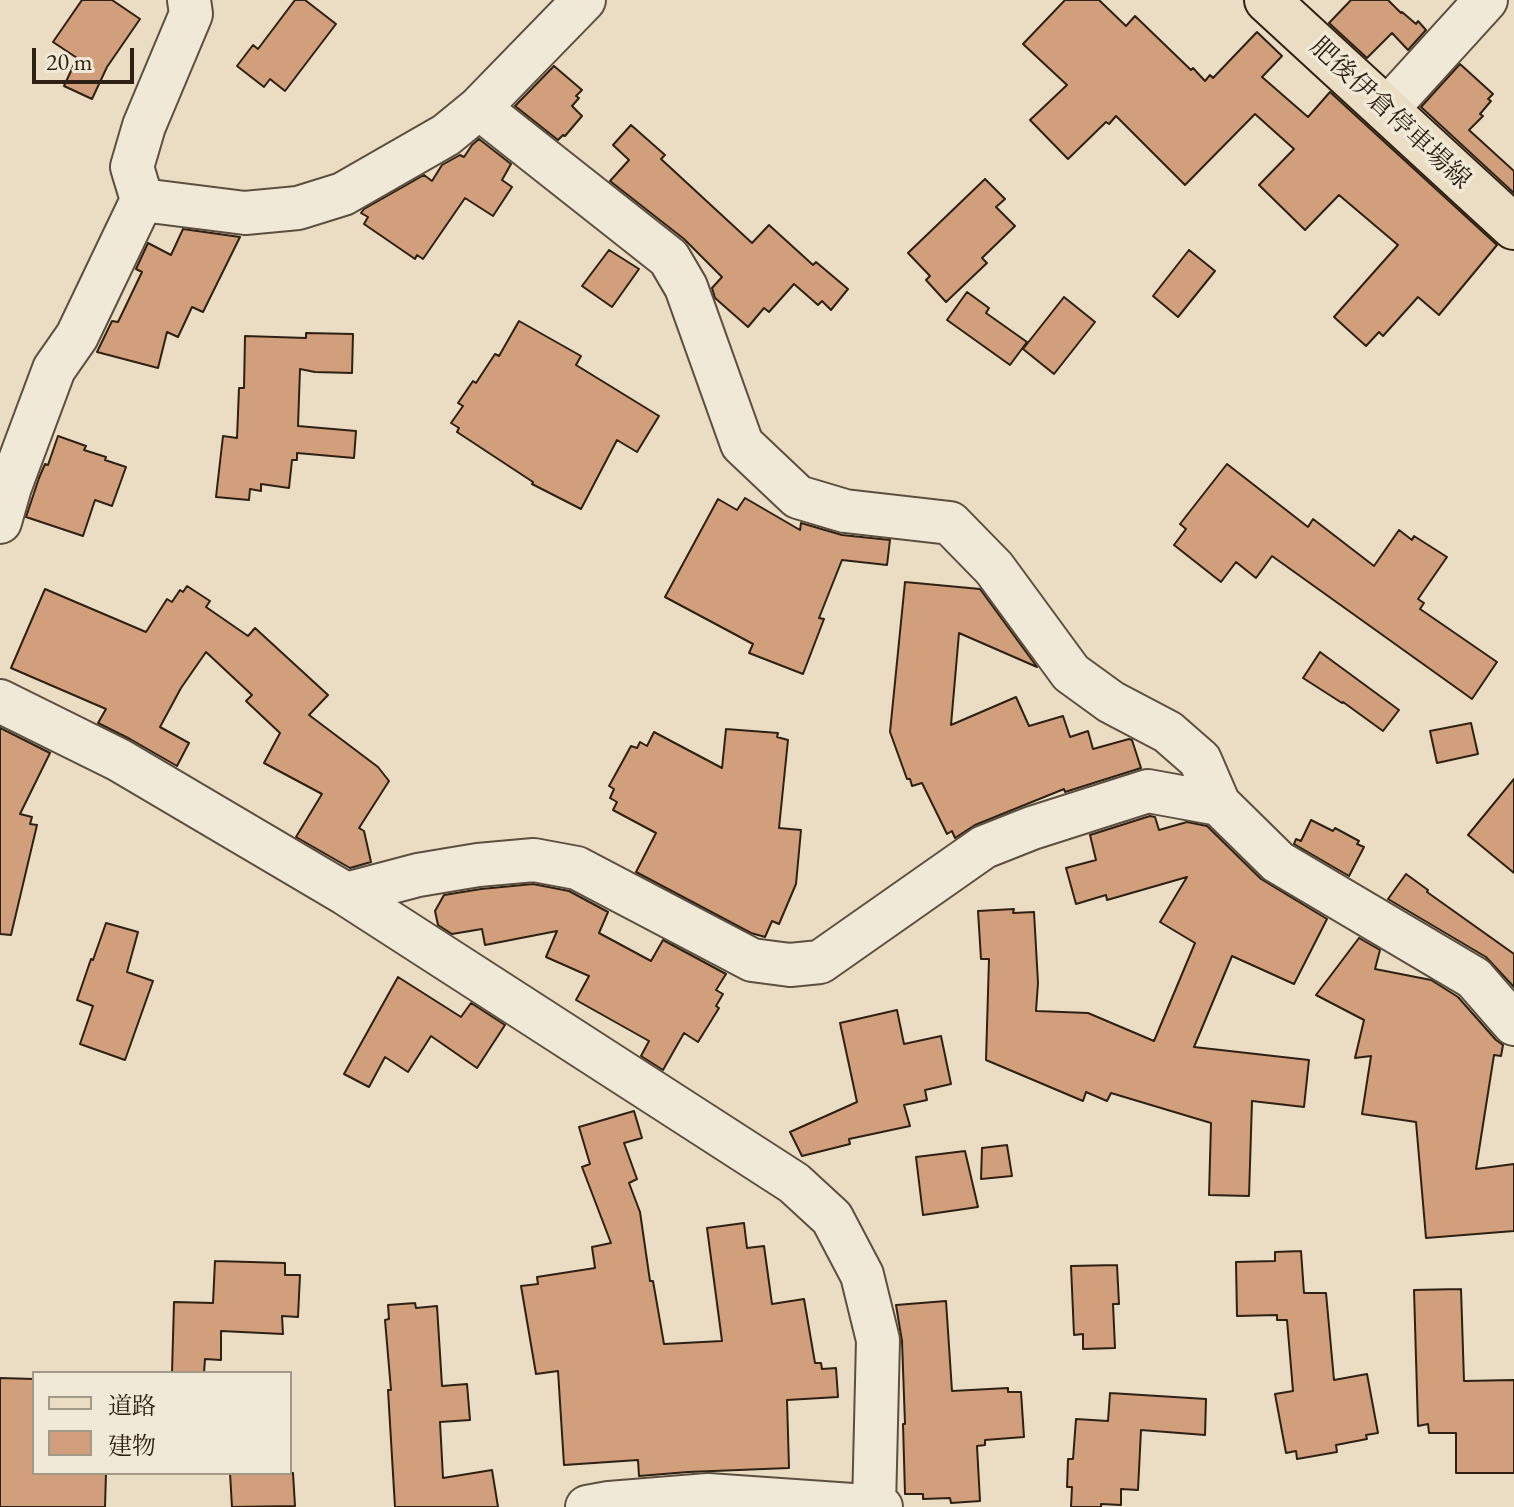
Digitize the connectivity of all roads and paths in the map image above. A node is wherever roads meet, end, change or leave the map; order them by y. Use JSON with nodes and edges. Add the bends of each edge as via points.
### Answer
{"nodes":[{"id":1,"x":189,"y":0,"type":"edge"},
{"id":2,"x":584,"y":0,"type":"edge"},
{"id":3,"x":1267,"y":0,"type":"edge"},
{"id":4,"x":1486,"y":0,"type":"edge"},
{"id":5,"x":479,"y":108,"type":"junction"},
{"id":6,"x":1386,"y":110,"type":"junction"},
{"id":7,"x":142,"y":200,"type":"junction"},
{"id":8,"x":1514,"y":227,"type":"edge"},
{"id":9,"x":0,"y":522,"type":"edge"},
{"id":10,"x":0,"y":701,"type":"edge"},
{"id":11,"x":1219,"y":804,"type":"junction"},
{"id":12,"x":346,"y":894,"type":"junction"},
{"id":13,"x":1514,"y":1024,"type":"edge"},
{"id":14,"x":587,"y":1507,"type":"edge"},
{"id":15,"x":876,"y":1507,"type":"edge"}],
"edges":[{"from":1,"to":7,"type":"street","via":[[191,14],[132,167]]},
{"from":2,"to":5,"type":"street"},
{"from":3,"to":6,"type":"main road","name":"肥後伊倉停車場線"},
{"from":4,"to":6,"type":"street"},
{"from":5,"to":7,"type":"street","via":[[446,135],[343,194],[298,208],[245,213]]},
{"from":5,"to":11,"type":"street","via":[[669,258],[686,287],[742,444],[772,473],[810,502],[950,523],[994,568],[1071,673],[1168,732],[1200,760]]},
{"from":6,"to":8,"type":"main road","name":"肥後伊倉停車場線"},
{"from":7,"to":9,"type":"street","via":[[77,336],[54,369]]},
{"from":10,"to":12,"type":"street","via":[[119,760]]},
{"from":11,"to":12,"type":"street","via":[[1148,791],[984,847],[820,962],[752,960],[577,868],[534,860],[418,875]]},
{"from":11,"to":13,"type":"street","via":[[1278,862],[1474,978]]},
{"from":12,"to":15,"type":"street","via":[[794,1183],[832,1218],[862,1275],[878,1340]]},
{"from":14,"to":15,"type":"street","via":[[708,1495]]}]}
